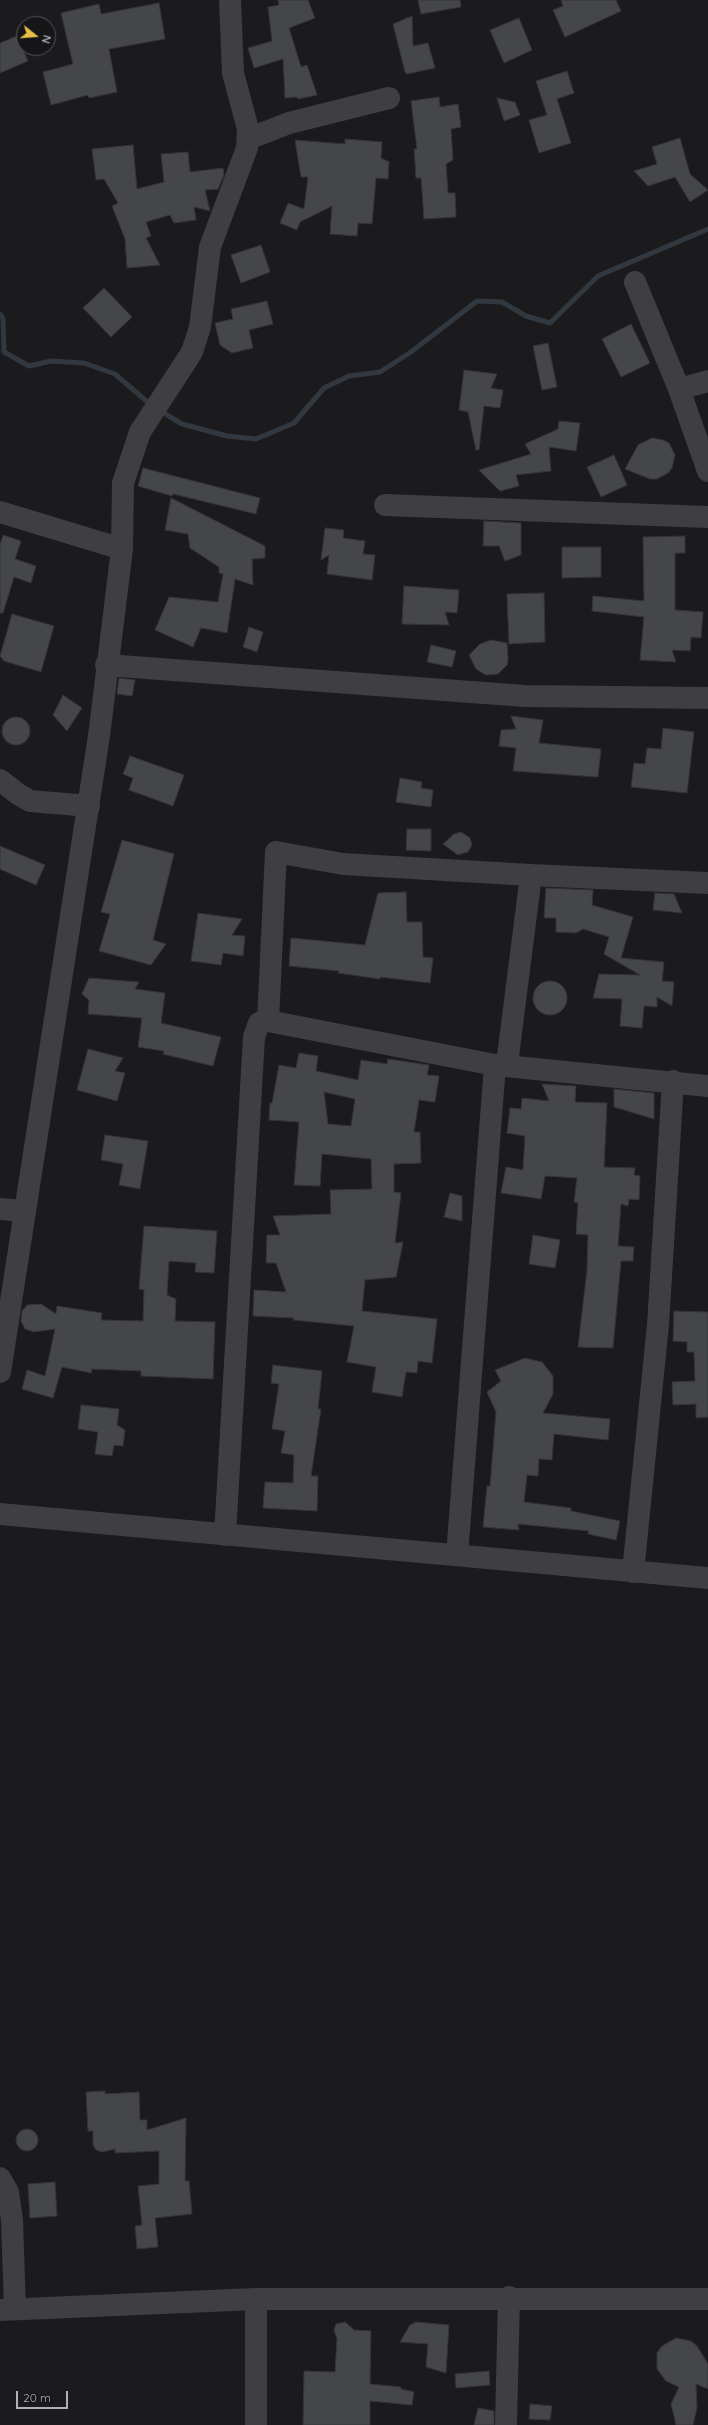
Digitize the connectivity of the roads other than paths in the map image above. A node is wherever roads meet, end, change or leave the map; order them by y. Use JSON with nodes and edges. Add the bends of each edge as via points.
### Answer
{"nodes":[{"id":1,"x":230,"y":0,"type":"edge"},
{"id":2,"x":389,"y":98,"type":"dead end"},
{"id":3,"x":248,"y":139,"type":"junction"},
{"id":4,"x":634,"y":282,"type":"dead end"},
{"id":5,"x":708,"y":381,"type":"edge"},
{"id":6,"x":679,"y":389,"type":"junction"},
{"id":7,"x":708,"y":471,"type":"edge"},
{"id":8,"x":385,"y":505,"type":"dead end"},
{"id":9,"x":0,"y":512,"type":"edge"},
{"id":10,"x":708,"y":517,"type":"edge"},
{"id":11,"x":122,"y":549,"type":"junction"},
{"id":12,"x":106,"y":665,"type":"junction"},
{"id":13,"x":708,"y":698,"type":"edge"},
{"id":14,"x":0,"y":780,"type":"edge"},
{"id":15,"x":89,"y":806,"type":"junction"},
{"id":16,"x":531,"y":875,"type":"junction"},
{"id":17,"x":708,"y":883,"type":"edge"},
{"id":18,"x":268,"y":1021,"type":"junction"},
{"id":19,"x":501,"y":1064,"type":"junction"},
{"id":20,"x":673,"y":1081,"type":"junction"},
{"id":21,"x":708,"y":1086,"type":"edge"},
{"id":22,"x":0,"y":1209,"type":"edge"},
{"id":23,"x":24,"y":1211,"type":"junction"},
{"id":24,"x":1,"y":1363,"type":"edge"},
{"id":25,"x":0,"y":1514,"type":"edge"},
{"id":26,"x":225,"y":1535,"type":"junction"},
{"id":27,"x":457,"y":1555,"type":"junction"},
{"id":28,"x":632,"y":1572,"type":"junction"},
{"id":29,"x":708,"y":1578,"type":"edge"},
{"id":30,"x":0,"y":2178,"type":"edge"},
{"id":31,"x":509,"y":2297,"type":"junction"},
{"id":32,"x":256,"y":2298,"type":"junction"},
{"id":33,"x":708,"y":2299,"type":"edge"},
{"id":34,"x":8,"y":2309,"type":"edge"},
{"id":35,"x":256,"y":2425,"type":"edge"},
{"id":36,"x":506,"y":2425,"type":"edge"}],
"edges":[{"from":1,"to":3,"type":"street","via":[[233,73],[248,129]]},
{"from":2,"to":3,"type":"street","via":[[289,123]]},
{"from":3,"to":11,"type":"street","via":[[244,160],[210,247],[200,327],[192,352],[140,432],[128,463],[123,483]]},
{"from":4,"to":6,"type":"street"},
{"from":5,"to":6,"type":"street"},
{"from":6,"to":7,"type":"street"},
{"from":8,"to":10,"type":"street"},
{"from":9,"to":11,"type":"street"},
{"from":11,"to":12,"type":"street"},
{"from":12,"to":13,"type":"street","via":[[525,696]]},
{"from":12,"to":15,"type":"street"},
{"from":14,"to":15,"type":"street","via":[[30,801]]},
{"from":15,"to":23,"type":"street"},
{"from":16,"to":17,"type":"street"},
{"from":16,"to":18,"type":"street","via":[[343,864],[276,852]]},
{"from":16,"to":19,"type":"street"},
{"from":18,"to":19,"type":"street"},
{"from":18,"to":26,"type":"street","via":[[259,1023],[254,1037]]},
{"from":19,"to":20,"type":"street"},
{"from":19,"to":27,"type":"street"},
{"from":20,"to":21,"type":"street"},
{"from":20,"to":28,"type":"street","via":[[658,1325]]},
{"from":22,"to":23,"type":"street"},
{"from":23,"to":24,"type":"street"},
{"from":25,"to":26,"type":"street"},
{"from":26,"to":27,"type":"street"},
{"from":27,"to":28,"type":"street"},
{"from":28,"to":29,"type":"street"},
{"from":30,"to":34,"type":"street","via":[[8,2192],[12,2220]]},
{"from":31,"to":32,"type":"street"},
{"from":31,"to":33,"type":"street"},
{"from":31,"to":36,"type":"street"},
{"from":32,"to":34,"type":"street"},
{"from":32,"to":35,"type":"street"}]}
